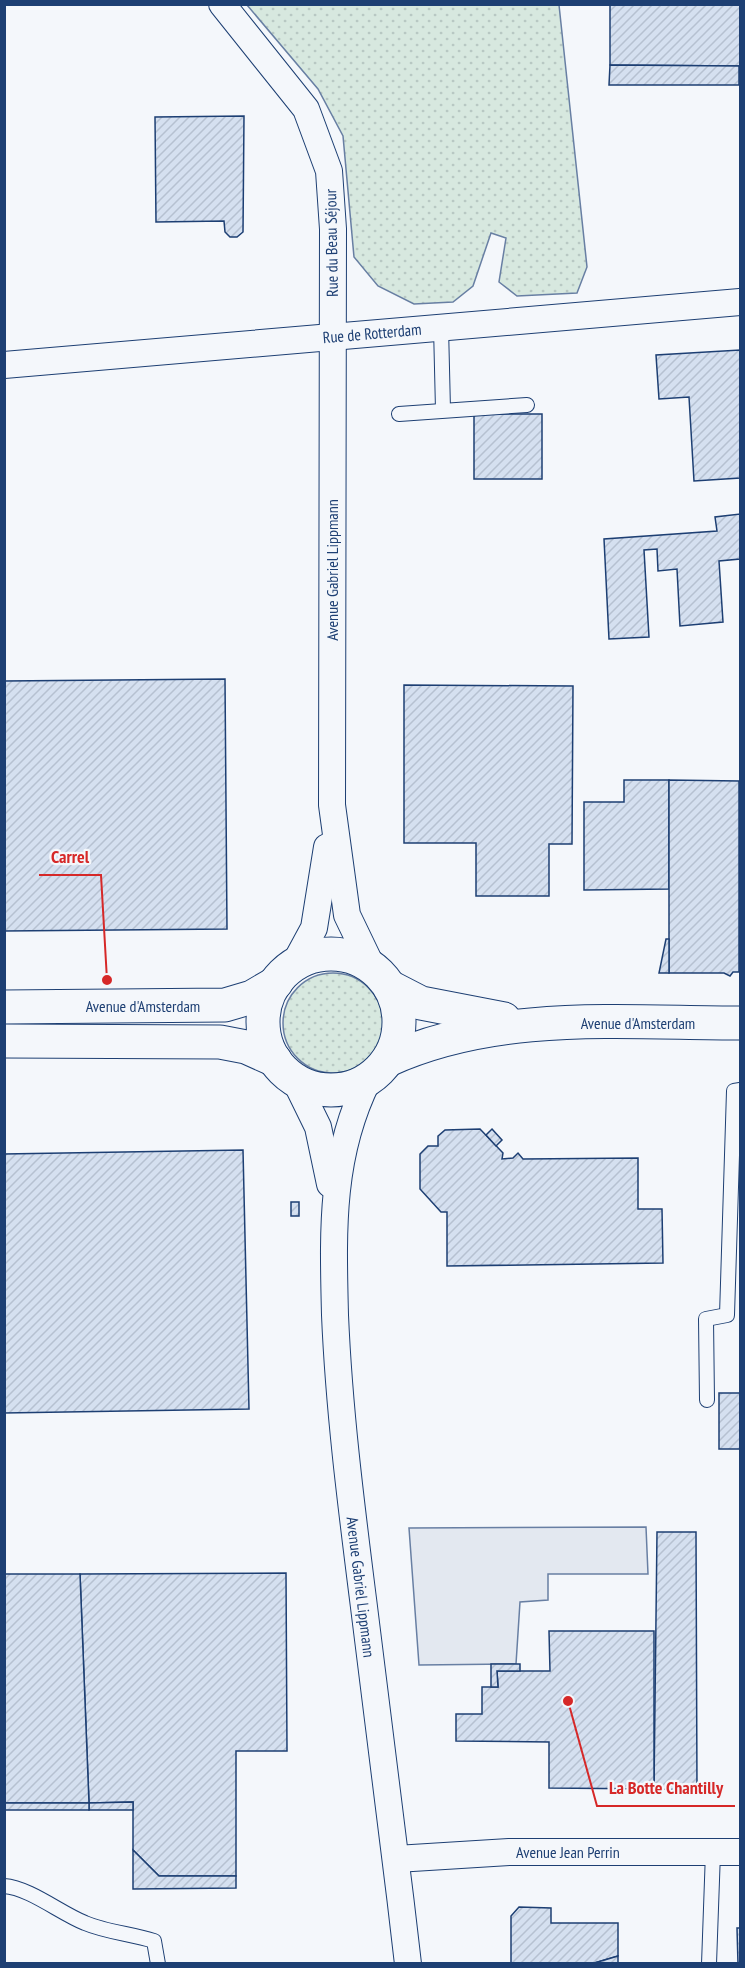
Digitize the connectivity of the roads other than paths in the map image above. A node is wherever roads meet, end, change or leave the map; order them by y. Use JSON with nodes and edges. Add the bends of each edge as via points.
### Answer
{"nodes":[{"id":1,"x":222,"y":4,"type":"edge"},
{"id":2,"x":741,"y":302,"type":"edge"},
{"id":3,"x":441,"y":327,"type":"junction"},
{"id":4,"x":332,"y":336,"type":"junction"},
{"id":5,"x":4,"y":366,"type":"edge"},
{"id":6,"x":527,"y":405,"type":"dead end"},
{"id":7,"x":443,"y":410,"type":"junction"},
{"id":8,"x":399,"y":414,"type":"dead end"},
{"id":9,"x":332,"y":805,"type":"junction"},
{"id":10,"x":285,"y":974,"type":"junction"},
{"id":11,"x":381,"y":977,"type":"junction"},
{"id":12,"x":4,"y":1007,"type":"edge"},
{"id":13,"x":741,"y":1023,"type":"edge"},
{"id":14,"x":535,"y":1024,"type":"junction"},
{"id":15,"x":4,"y":1041,"type":"edge"},
{"id":16,"x":285,"y":1070,"type":"junction"},
{"id":17,"x":378,"y":1070,"type":"junction"},
{"id":18,"x":741,"y":1090,"type":"edge"},
{"id":19,"x":334,"y":1210,"type":"junction"},
{"id":20,"x":707,"y":1400,"type":"dead end"},
{"id":21,"x":713,"y":1852,"type":"junction"},
{"id":22,"x":741,"y":1852,"type":"edge"},
{"id":23,"x":396,"y":1859,"type":"junction"},
{"id":24,"x":4,"y":1886,"type":"edge"},
{"id":25,"x":158,"y":1964,"type":"edge"},
{"id":26,"x":408,"y":1964,"type":"edge"},
{"id":27,"x":709,"y":1964,"type":"edge"}],
"edges":[{"from":1,"to":4,"type":"street","name":"Rue du Beau Séjour","via":[[306,109],[322,149],[332,191]]},
{"from":2,"to":3,"type":"street","name":"Rue de Rotterdam"},
{"from":3,"to":4,"type":"street","name":"Rue de Rotterdam"},
{"from":3,"to":7,"type":"lane"},
{"from":4,"to":5,"type":"street","name":"Rue de Rotterdam"},
{"from":4,"to":9,"type":"street","name":"Avenue Gabriel Lippmann"},
{"from":6,"to":7,"type":"lane"},
{"from":7,"to":8,"type":"lane"},
{"from":9,"to":10,"type":"street","name":"Avenue Gabriel Lippmann","via":[[317,918],[310,939]]},
{"from":9,"to":11,"type":"street","name":"Avenue Gabriel Lippmann","via":[[347,915]]},
{"from":10,"to":11,"type":"street","via":[[312,956],[333,954],[354,957]]},
{"from":10,"to":12,"type":"street","name":"Avenue d'Amsterdam","via":[[252,997],[225,1005]]},
{"from":10,"to":16,"type":"street","via":[[267,999],[263,1017],[265,1035]]},
{"from":11,"to":14,"type":"street","name":"Avenue d'Amsterdam","via":[[413,1000]]},
{"from":11,"to":17,"type":"street","via":[[399,1011],[399,1028],[396,1045]]},
{"from":13,"to":14,"type":"street","name":"Avenue d'Amsterdam"},
{"from":14,"to":17,"type":"street","name":"Avenue d'Amsterdam","via":[[453,1036]]},
{"from":15,"to":16,"type":"street","via":[[220,1042],[246,1047]]},
{"from":16,"to":17,"type":"street","via":[[312,1088],[331,1090],[350,1088]]},
{"from":16,"to":19,"type":"street","name":"Avenue Gabriel Lippmann","via":[[318,1126]]},
{"from":17,"to":19,"type":"street","name":"Avenue Gabriel Lippmann","via":[[345,1134]]},
{"from":18,"to":20,"type":"lane","via":[[734,1091],[727,1316],[706,1319]]},
{"from":19,"to":23,"type":"street","name":"Avenue Gabriel Lippmann","via":[[336,1346],[346,1471]]},
{"from":21,"to":22,"type":"street","name":"Avenue Jean Perrin"},
{"from":21,"to":23,"type":"street","name":"Avenue Jean Perrin","via":[[509,1852]]},
{"from":21,"to":27,"type":"lane"},
{"from":23,"to":26,"type":"street","name":"Avenue Gabriel Lippmann"},
{"from":24,"to":25,"type":"lane","via":[[18,1887],[88,1924],[154,1941]]}]}
